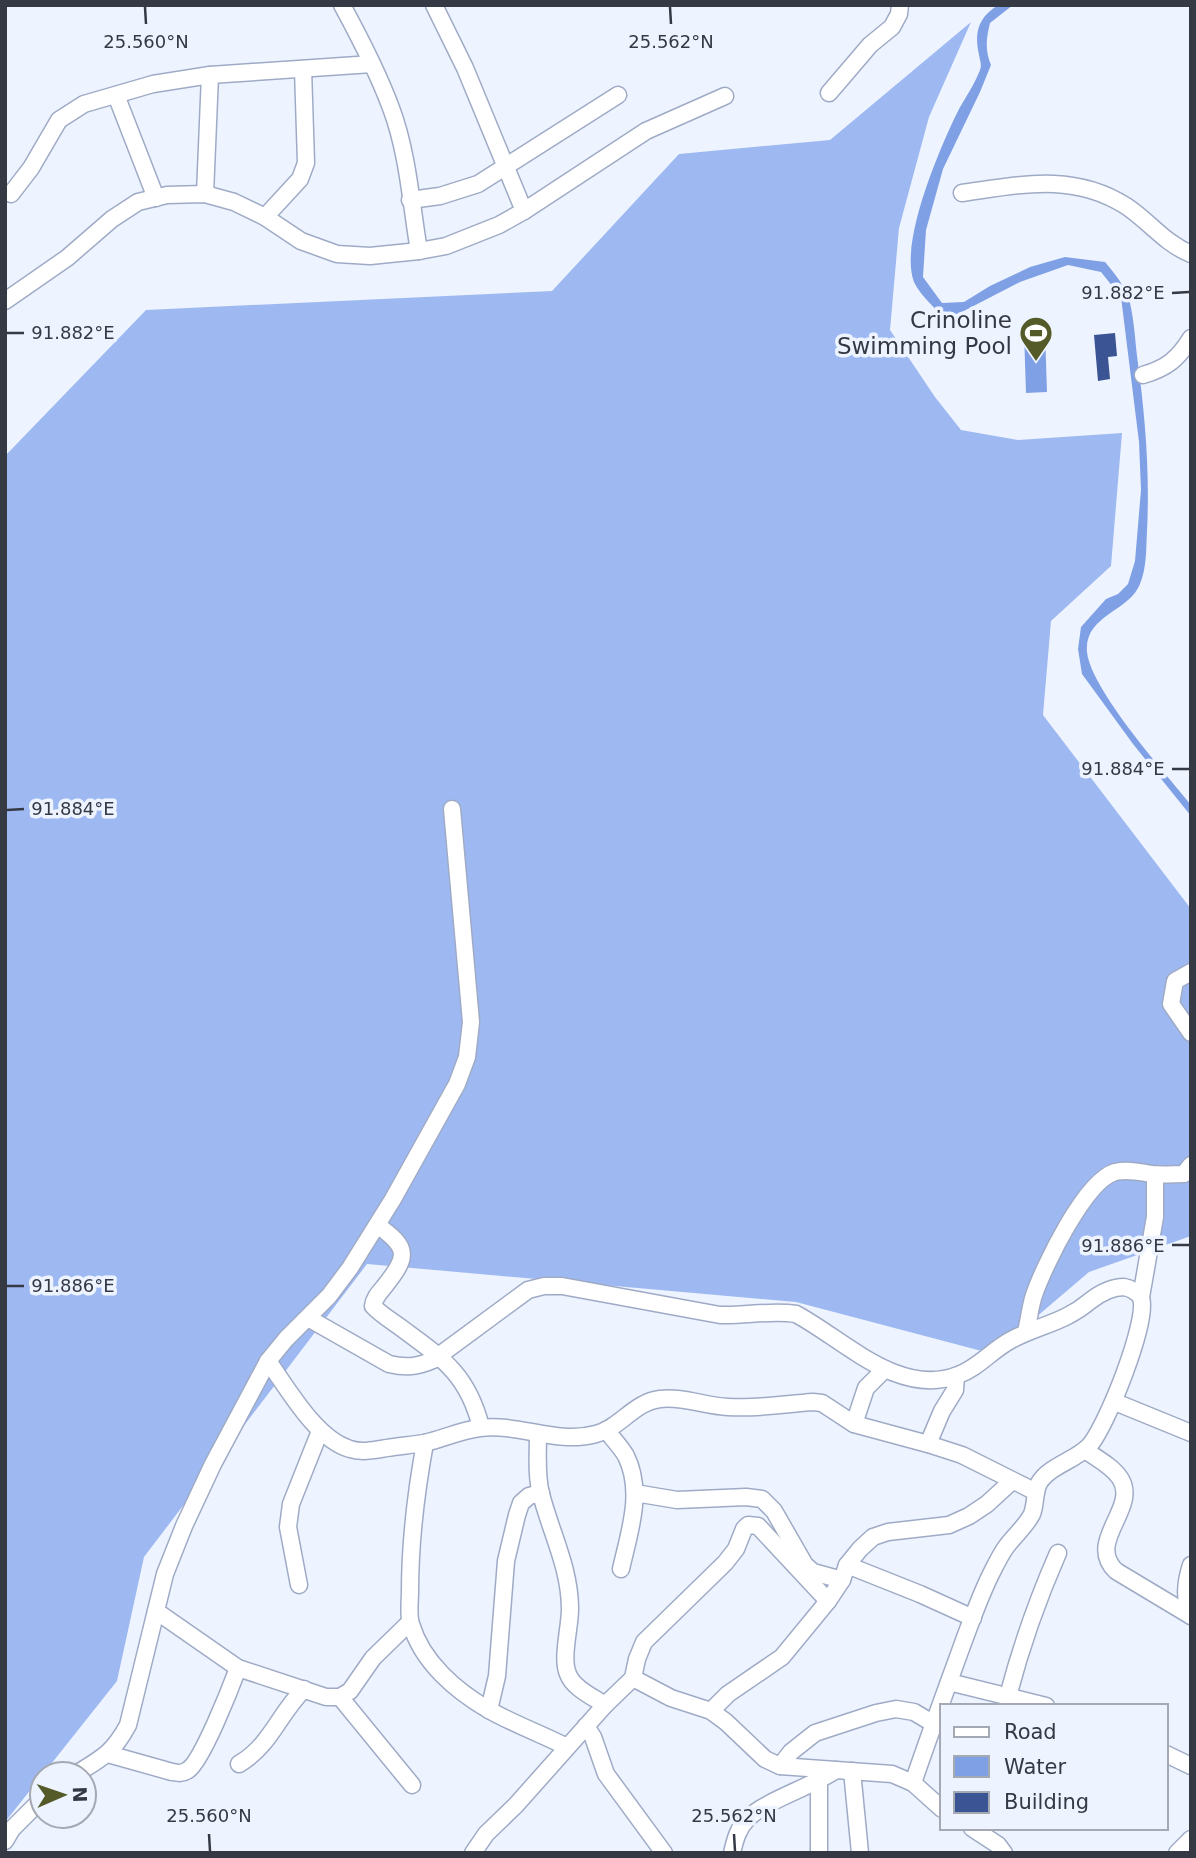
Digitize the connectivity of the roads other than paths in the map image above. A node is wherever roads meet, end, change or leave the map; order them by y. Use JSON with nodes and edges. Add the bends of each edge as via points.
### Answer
{"nodes":[{"id":1,"x":342,"y":5,"type":"edge"},
{"id":2,"x":434,"y":5,"type":"edge"},
{"id":3,"x":900,"y":5,"type":"edge"},
{"id":4,"x":372,"y":64,"type":"junction"},
{"id":5,"x":303,"y":69,"type":"junction"},
{"id":6,"x":211,"y":75,"type":"junction"},
{"id":7,"x":829,"y":93,"type":"dead end"},
{"id":8,"x":116,"y":95,"type":"junction"},
{"id":9,"x":618,"y":95,"type":"dead end"},
{"id":10,"x":725,"y":96,"type":"dead end"},
{"id":11,"x":505,"y":168,"type":"junction"},
{"id":12,"x":962,"y":193,"type":"dead end"},
{"id":13,"x":11,"y":194,"type":"dead end"},
{"id":14,"x":205,"y":194,"type":"junction"},
{"id":15,"x":156,"y":198,"type":"junction"},
{"id":16,"x":410,"y":200,"type":"junction"},
{"id":17,"x":524,"y":211,"type":"junction"},
{"id":18,"x":265,"y":218,"type":"junction"},
{"id":19,"x":419,"y":251,"type":"junction"},
{"id":20,"x":1191,"y":254,"type":"edge"},
{"id":21,"x":5,"y":301,"type":"edge"},
{"id":22,"x":1191,"y":338,"type":"edge"},
{"id":23,"x":1143,"y":375,"type":"dead end"},
{"id":24,"x":452,"y":809,"type":"dead end"},
{"id":25,"x":1191,"y":972,"type":"edge"},
{"id":26,"x":1191,"y":1033,"type":"edge"},
{"id":27,"x":1191,"y":1164,"type":"edge"},
{"id":28,"x":1155,"y":1175,"type":"junction"},
{"id":29,"x":377,"y":1225,"type":"junction"},
{"id":30,"x":1141,"y":1297,"type":"junction"},
{"id":31,"x":308,"y":1318,"type":"junction"},
{"id":32,"x":1026,"y":1332,"type":"junction"},
{"id":33,"x":439,"y":1356,"type":"junction"},
{"id":34,"x":268,"y":1361,"type":"junction"},
{"id":35,"x":885,"y":1369,"type":"junction"},
{"id":36,"x":956,"y":1376,"type":"junction"},
{"id":37,"x":1115,"y":1402,"type":"junction"},
{"id":38,"x":854,"y":1424,"type":"junction"},
{"id":39,"x":481,"y":1427,"type":"junction"},
{"id":40,"x":606,"y":1430,"type":"junction"},
{"id":41,"x":320,"y":1431,"type":"junction"},
{"id":42,"x":1191,"y":1433,"type":"edge"},
{"id":43,"x":538,"y":1434,"type":"junction"},
{"id":44,"x":425,"y":1443,"type":"junction"},
{"id":45,"x":928,"y":1444,"type":"junction"},
{"id":46,"x":1084,"y":1450,"type":"junction"},
{"id":47,"x":1012,"y":1481,"type":"junction"},
{"id":48,"x":1036,"y":1492,"type":"junction"},
{"id":49,"x":541,"y":1493,"type":"junction"},
{"id":50,"x":635,"y":1493,"type":"junction"},
{"id":51,"x":1058,"y":1553,"type":"dead end"},
{"id":52,"x":1191,"y":1565,"type":"edge"},
{"id":53,"x":621,"y":1569,"type":"dead end"},
{"id":54,"x":845,"y":1572,"type":"junction"},
{"id":55,"x":299,"y":1585,"type":"dead end"},
{"id":56,"x":828,"y":1601,"type":"junction"},
{"id":57,"x":156,"y":1611,"type":"junction"},
{"id":58,"x":1191,"y":1616,"type":"edge"},
{"id":59,"x":972,"y":1618,"type":"junction"},
{"id":60,"x":410,"y":1622,"type":"junction"},
{"id":61,"x":238,"y":1668,"type":"junction"},
{"id":62,"x":633,"y":1678,"type":"junction"},
{"id":63,"x":949,"y":1682,"type":"junction"},
{"id":64,"x":304,"y":1689,"type":"junction"},
{"id":65,"x":1008,"y":1696,"type":"junction"},
{"id":66,"x":340,"y":1697,"type":"junction"},
{"id":67,"x":941,"y":1704,"type":"edge"},
{"id":68,"x":1038,"y":1704,"type":"edge"},
{"id":69,"x":605,"y":1705,"type":"junction"},
{"id":70,"x":940,"y":1707,"type":"edge"},
{"id":71,"x":489,"y":1710,"type":"junction"},
{"id":72,"x":710,"y":1711,"type":"junction"},
{"id":73,"x":934,"y":1724,"type":"junction"},
{"id":74,"x":586,"y":1726,"type":"junction"},
{"id":75,"x":567,"y":1747,"type":"junction"},
{"id":76,"x":108,"y":1754,"type":"junction"},
{"id":77,"x":1168,"y":1755,"type":"edge"},
{"id":78,"x":98,"y":1760,"type":"edge"},
{"id":79,"x":239,"y":1764,"type":"dead end"},
{"id":80,"x":780,"y":1766,"type":"junction"},
{"id":81,"x":1191,"y":1766,"type":"edge"},
{"id":82,"x":844,"y":1771,"type":"junction"},
{"id":83,"x":819,"y":1782,"type":"junction"},
{"id":84,"x":914,"y":1783,"type":"junction"},
{"id":85,"x":412,"y":1785,"type":"dead end"},
{"id":86,"x":940,"y":1807,"type":"edge"},
{"id":87,"x":28,"y":1813,"type":"edge"},
{"id":88,"x":975,"y":1830,"type":"edge"},
{"id":89,"x":1191,"y":1839,"type":"edge"},
{"id":90,"x":5,"y":1841,"type":"edge"},
{"id":91,"x":473,"y":1853,"type":"edge"},
{"id":92,"x":664,"y":1853,"type":"edge"},
{"id":93,"x":732,"y":1853,"type":"edge"},
{"id":94,"x":819,"y":1853,"type":"edge"},
{"id":95,"x":860,"y":1853,"type":"edge"},
{"id":96,"x":1004,"y":1853,"type":"edge"},
{"id":97,"x":1177,"y":1853,"type":"edge"}],
"edges":[{"from":1,"to":4,"type":"street"},
{"from":2,"to":11,"type":"street"},
{"from":3,"to":7,"type":"street","via":[[892,27],[864,51]]},
{"from":4,"to":5,"type":"street"},
{"from":4,"to":16,"type":"street","via":[[391,109]]},
{"from":5,"to":6,"type":"street"},
{"from":5,"to":18,"type":"street","via":[[306,163],[300,179]]},
{"from":6,"to":8,"type":"street"},
{"from":6,"to":14,"type":"street"},
{"from":8,"to":13,"type":"street","via":[[84,104],[60,120]]},
{"from":8,"to":15,"type":"street"},
{"from":9,"to":11,"type":"street"},
{"from":10,"to":17,"type":"street","via":[[646,131]]},
{"from":11,"to":16,"type":"street","via":[[458,191]]},
{"from":11,"to":17,"type":"street"},
{"from":12,"to":20,"type":"street","via":[[1034,183],[1088,188],[1124,204],[1166,241]]},
{"from":14,"to":15,"type":"street"},
{"from":14,"to":18,"type":"street"},
{"from":15,"to":21,"type":"street","via":[[138,202],[112,219],[67,258]]},
{"from":16,"to":19,"type":"street"},
{"from":17,"to":19,"type":"street","via":[[468,238]]},
{"from":18,"to":19,"type":"street","via":[[300,241],[337,254]]},
{"from":22,"to":23,"type":"street","via":[[1173,363]]},
{"from":24,"to":29,"type":"street","via":[[471,1022],[467,1057],[457,1084]]},
{"from":25,"to":26,"type":"street","via":[[1175,981],[1171,1004]]},
{"from":27,"to":28,"type":"street","via":[[1184,1174]]},
{"from":28,"to":30,"type":"street","via":[[1155,1217]]},
{"from":28,"to":32,"type":"street","via":[[1128,1170],[1100,1181],[1082,1203],[1044,1271]]},
{"from":29,"to":31,"type":"street","via":[[343,1277]]},
{"from":29,"to":33,"type":"street","via":[[399,1241],[403,1258],[373,1306]]},
{"from":30,"to":32,"type":"street","via":[[1132,1289],[1111,1289],[1067,1318]]},
{"from":30,"to":37,"type":"street","via":[[1137,1333]]},
{"from":31,"to":33,"type":"street","via":[[389,1364],[418,1366]]},
{"from":31,"to":34,"type":"street"},
{"from":32,"to":36,"type":"street"},
{"from":33,"to":35,"type":"street","via":[[528,1290],[562,1286],[720,1315],[796,1314]]},
{"from":33,"to":39,"type":"street","via":[[468,1389]]},
{"from":34,"to":41,"type":"street"},
{"from":34,"to":57,"type":"street","via":[[184,1526]]},
{"from":35,"to":36,"type":"street","via":[[909,1378]]},
{"from":35,"to":38,"type":"street","via":[[866,1388]]},
{"from":36,"to":45,"type":"street","via":[[955,1390]]},
{"from":37,"to":42,"type":"street"},
{"from":37,"to":46,"type":"street"},
{"from":38,"to":40,"type":"street","via":[[822,1403],[728,1408],[663,1398],[642,1405]]},
{"from":38,"to":45,"type":"street"},
{"from":39,"to":43,"type":"street"},
{"from":39,"to":44,"type":"street"},
{"from":40,"to":43,"type":"street","via":[[578,1438]]},
{"from":40,"to":50,"type":"street","via":[[625,1455]]},
{"from":41,"to":44,"type":"street","via":[[351,1450]]},
{"from":41,"to":55,"type":"street","via":[[290,1504],[288,1527]]},
{"from":43,"to":49,"type":"street"},
{"from":44,"to":60,"type":"street","via":[[410,1570]]},
{"from":45,"to":47,"type":"street","via":[[962,1455]]},
{"from":46,"to":48,"type":"street","via":[[1047,1474]]},
{"from":46,"to":58,"type":"street","via":[[1122,1480],[1123,1502],[1105,1553],[1108,1564]]},
{"from":47,"to":48,"type":"street"},
{"from":47,"to":54,"type":"street","via":[[987,1504],[949,1525],[873,1537]]},
{"from":48,"to":59,"type":"street","via":[[1031,1516],[996,1563]]},
{"from":49,"to":69,"type":"street","via":[[568,1583],[568,1675]]},
{"from":49,"to":71,"type":"street","via":[[521,1503],[517,1515],[506,1561],[497,1676]]},
{"from":50,"to":53,"type":"street"},
{"from":50,"to":54,"type":"street","via":[[677,1500],[762,1499],[774,1511],[805,1565],[813,1572]]},
{"from":51,"to":65,"type":"street","via":[[1022,1642]]},
{"from":52,"to":58,"type":"street","via":[[1185,1601]]},
{"from":54,"to":56,"type":"street"},
{"from":54,"to":59,"type":"street","via":[[920,1594]]},
{"from":56,"to":62,"type":"street","via":[[758,1526],[748,1525],[725,1563],[644,1642]]},
{"from":56,"to":72,"type":"street","via":[[782,1657]]},
{"from":57,"to":61,"type":"street"},
{"from":57,"to":76,"type":"street","via":[[128,1725]]},
{"from":59,"to":63,"type":"street"},
{"from":60,"to":66,"type":"street"},
{"from":60,"to":71,"type":"street","via":[[435,1667]]},
{"from":61,"to":64,"type":"street"},
{"from":61,"to":76,"type":"street","via":[[190,1769],[172,1772]]},
{"from":62,"to":69,"type":"street"},
{"from":62,"to":72,"type":"street"},
{"from":63,"to":65,"type":"street"},
{"from":63,"to":67,"type":"street"},
{"from":64,"to":66,"type":"street"},
{"from":64,"to":79,"type":"street","via":[[282,1714],[267,1742]]},
{"from":65,"to":68,"type":"street"},
{"from":66,"to":85,"type":"street"},
{"from":69,"to":74,"type":"street"},
{"from":70,"to":73,"type":"street"},
{"from":71,"to":75,"type":"street"},
{"from":72,"to":80,"type":"street","via":[[765,1759]]},
{"from":73,"to":80,"type":"street","via":[[914,1712],[876,1713],[815,1733]]},
{"from":73,"to":84,"type":"street"},
{"from":74,"to":75,"type":"street"},
{"from":74,"to":92,"type":"street","via":[[606,1774]]},
{"from":75,"to":91,"type":"street"},
{"from":76,"to":78,"type":"street"},
{"from":77,"to":81,"type":"street"},
{"from":80,"to":82,"type":"street"},
{"from":82,"to":83,"type":"street"},
{"from":82,"to":84,"type":"street","via":[[892,1774]]},
{"from":82,"to":95,"type":"street"},
{"from":83,"to":93,"type":"street","via":[[748,1818],[736,1835]]},
{"from":83,"to":94,"type":"street"},
{"from":84,"to":86,"type":"street"},
{"from":87,"to":90,"type":"street"},
{"from":88,"to":96,"type":"street"},
{"from":89,"to":97,"type":"street"}]}
